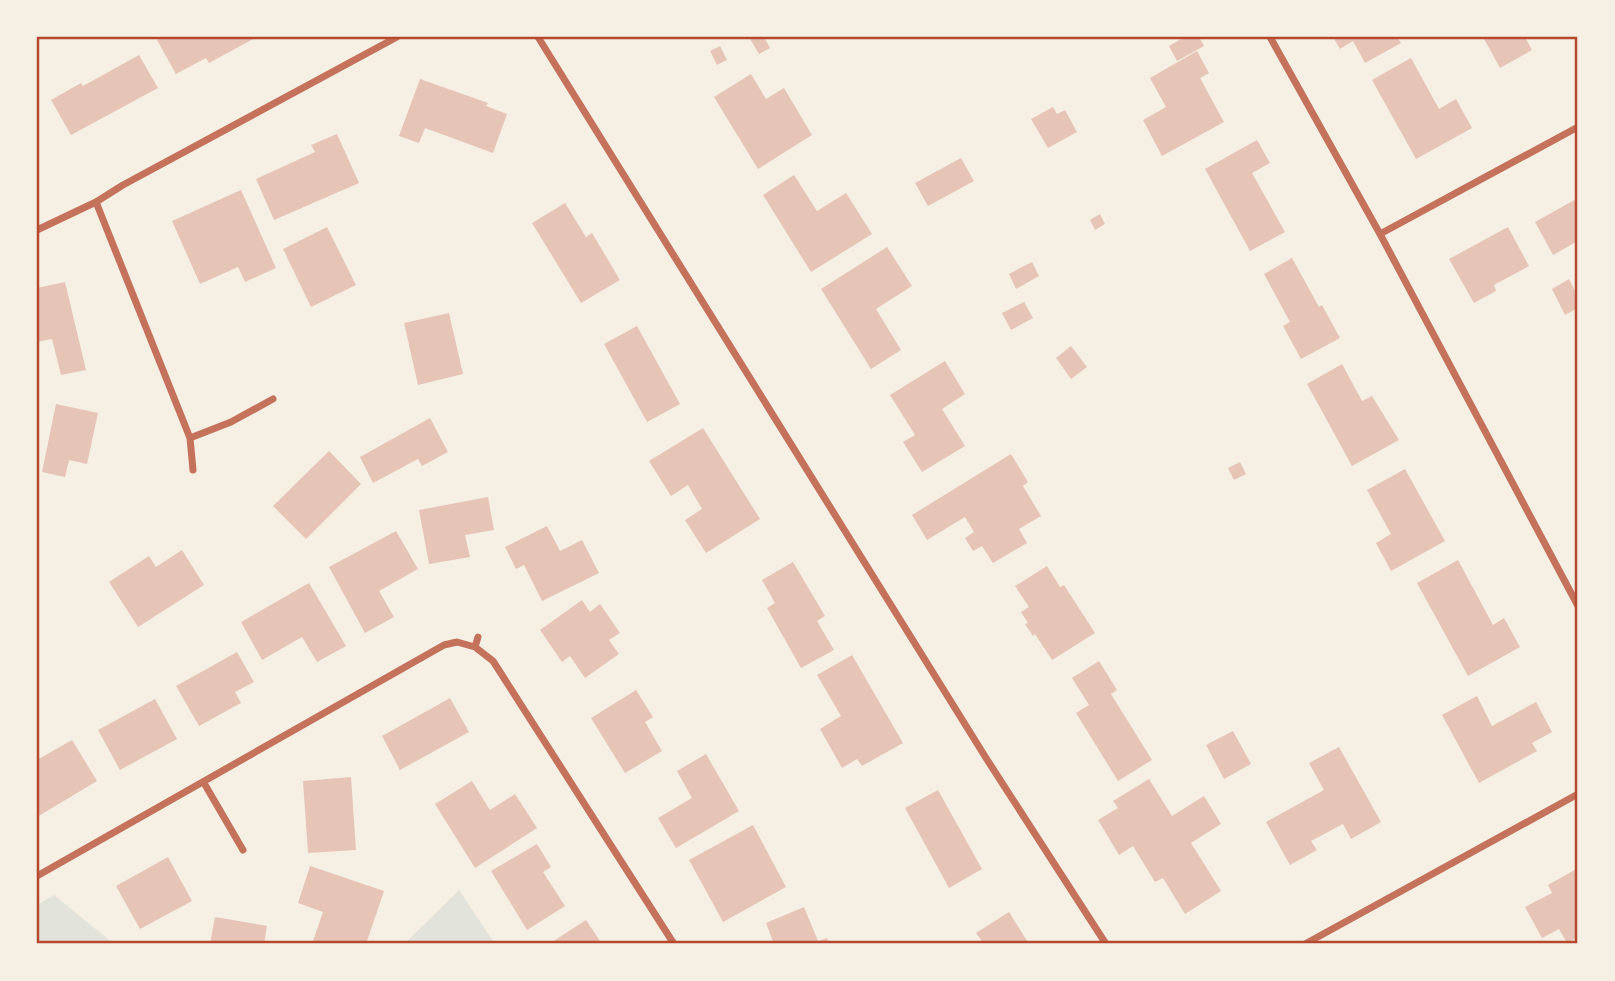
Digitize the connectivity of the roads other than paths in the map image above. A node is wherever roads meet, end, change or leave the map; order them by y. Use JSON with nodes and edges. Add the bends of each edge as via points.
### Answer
{"nodes":[{"id":1,"x":397,"y":37,"type":"edge"},
{"id":2,"x":538,"y":37,"type":"edge"},
{"id":3,"x":1270,"y":37,"type":"edge"},
{"id":4,"x":1578,"y":127,"type":"edge"},
{"id":5,"x":96,"y":202,"type":"junction"},
{"id":6,"x":37,"y":230,"type":"edge"},
{"id":7,"x":1380,"y":234,"type":"junction"},
{"id":8,"x":273,"y":399,"type":"dead end"},
{"id":9,"x":190,"y":438,"type":"junction"},
{"id":10,"x":193,"y":470,"type":"dead end"},
{"id":11,"x":1578,"y":606,"type":"edge"},
{"id":12,"x":478,"y":637,"type":"dead end"},
{"id":13,"x":475,"y":647,"type":"junction"},
{"id":14,"x":204,"y":783,"type":"junction"},
{"id":15,"x":1578,"y":794,"type":"edge"},
{"id":16,"x":243,"y":850,"type":"dead end"},
{"id":17,"x":37,"y":876,"type":"edge"},
{"id":18,"x":674,"y":944,"type":"edge"},
{"id":19,"x":1106,"y":944,"type":"edge"},
{"id":20,"x":1305,"y":944,"type":"edge"}],
"edges":[{"from":1,"to":5,"type":"street"},
{"from":2,"to":19,"type":"street"},
{"from":3,"to":7,"type":"street"},
{"from":4,"to":7,"type":"street"},
{"from":5,"to":6,"type":"street"},
{"from":5,"to":9,"type":"street"},
{"from":7,"to":11,"type":"street"},
{"from":8,"to":9,"type":"street"},
{"from":9,"to":10,"type":"street"},
{"from":12,"to":13,"type":"street"},
{"from":13,"to":14,"type":"street","via":[[457,642],[444,645]]},
{"from":13,"to":18,"type":"street","via":[[493,661]]},
{"from":14,"to":16,"type":"street"},
{"from":14,"to":17,"type":"street"},
{"from":15,"to":20,"type":"street"}]}
